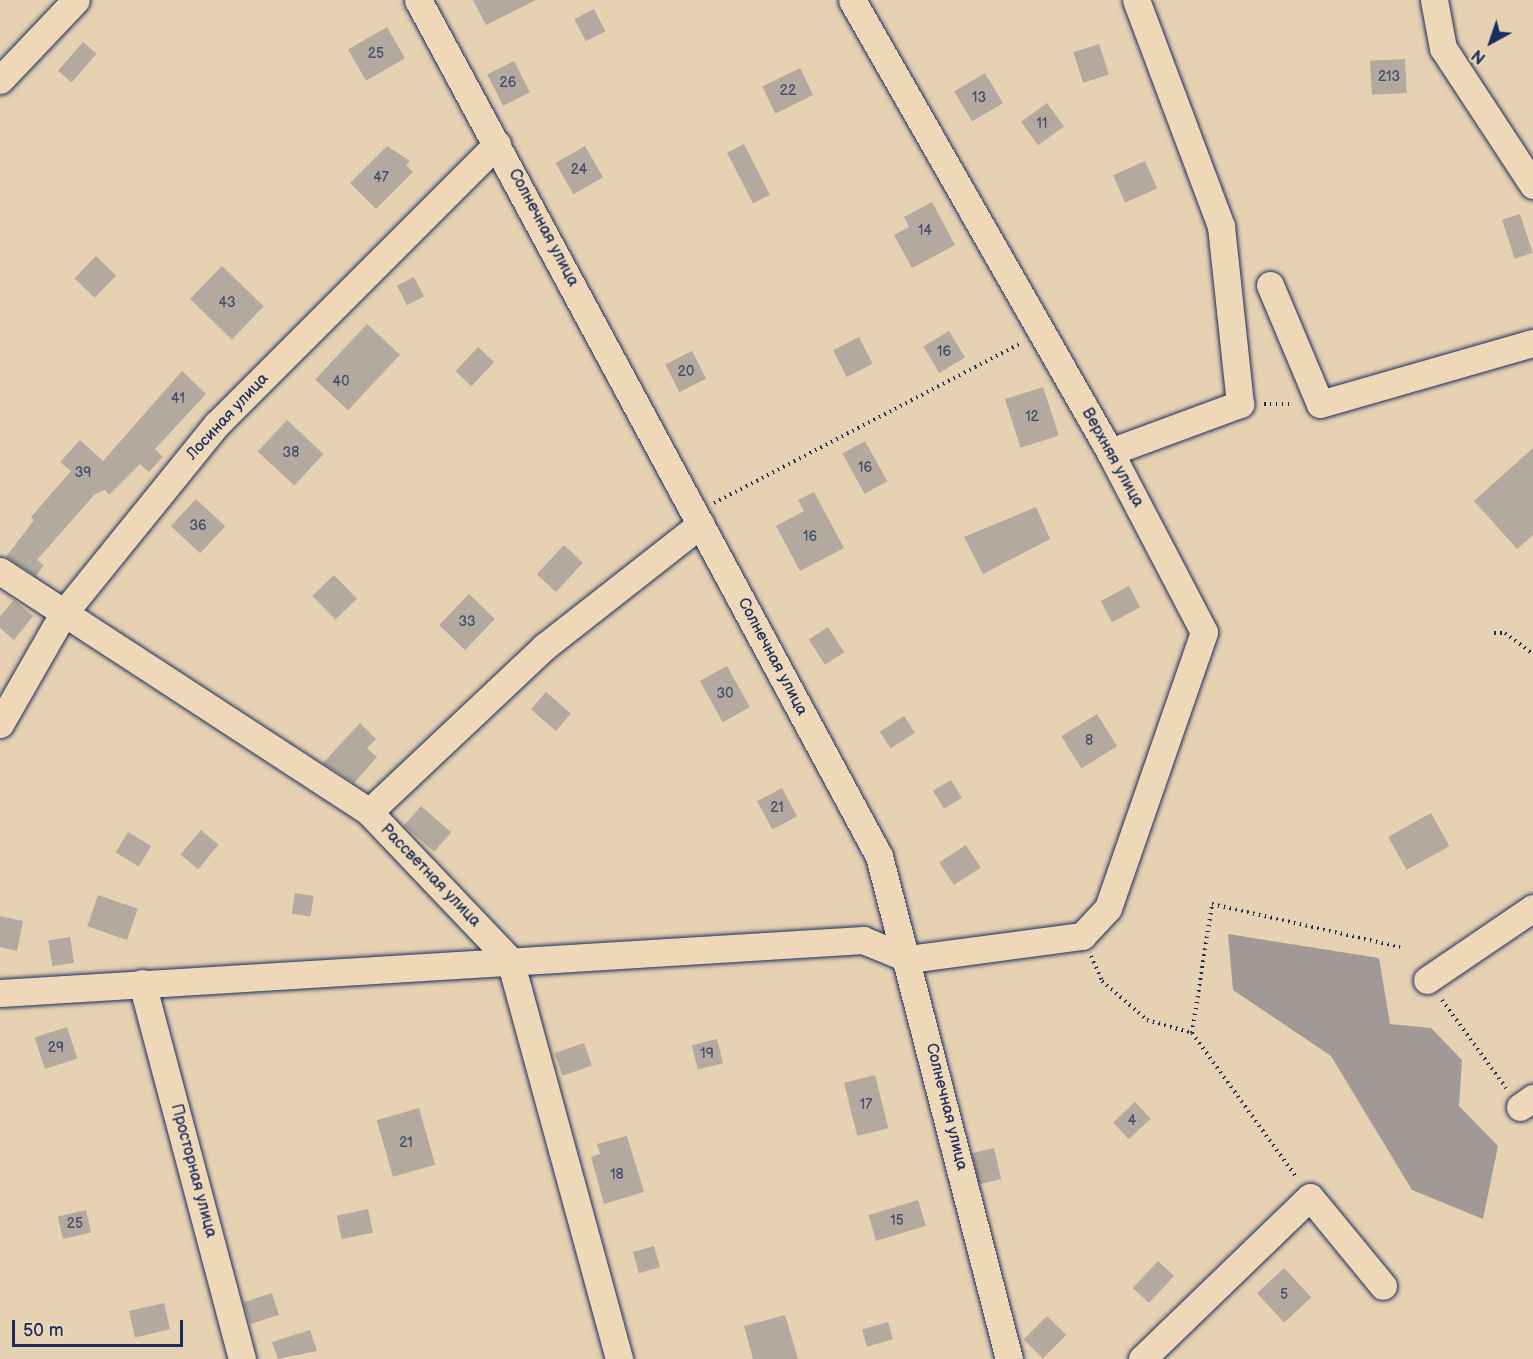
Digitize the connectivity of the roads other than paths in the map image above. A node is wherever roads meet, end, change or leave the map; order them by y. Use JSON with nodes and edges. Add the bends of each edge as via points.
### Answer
{"nodes":[{"id":1,"x":76,"y":0,"type":"edge"},
{"id":2,"x":418,"y":0,"type":"edge"},
{"id":3,"x":852,"y":0,"type":"edge"},
{"id":4,"x":1136,"y":0,"type":"edge"},
{"id":5,"x":1434,"y":0,"type":"edge"},
{"id":6,"x":0,"y":80,"type":"edge"},
{"id":7,"x":497,"y":144,"type":"junction"},
{"id":8,"x":1533,"y":185,"type":"edge"},
{"id":9,"x":1270,"y":285,"type":"dead end"},
{"id":10,"x":1533,"y":343,"type":"edge"},
{"id":11,"x":1110,"y":452,"type":"junction"},
{"id":12,"x":699,"y":518,"type":"junction"},
{"id":13,"x":0,"y":571,"type":"edge"},
{"id":14,"x":63,"y":614,"type":"junction"},
{"id":15,"x":0,"y":724,"type":"edge"},
{"id":16,"x":369,"y":813,"type":"junction"},
{"id":17,"x":1533,"y":908,"type":"edge"},
{"id":18,"x":909,"y":959,"type":"junction"},
{"id":19,"x":510,"y":960,"type":"junction"},
{"id":20,"x":1427,"y":980,"type":"road end"},
{"id":21,"x":142,"y":983,"type":"junction"},
{"id":22,"x":0,"y":993,"type":"edge"},
{"id":23,"x":1383,"y":1286,"type":"dead end"},
{"id":24,"x":242,"y":1359,"type":"edge"},
{"id":25,"x":619,"y":1359,"type":"edge"},
{"id":26,"x":1009,"y":1359,"type":"edge"},
{"id":27,"x":1142,"y":1359,"type":"edge"}],
"edges":[{"from":1,"to":6,"type":"street"},
{"from":2,"to":7,"type":"street","name":"Солнечная улица"},
{"from":3,"to":11,"type":"street","name":"Верхняя улица"},
{"from":4,"to":11,"type":"street","via":[[1221,226],[1240,404]]},
{"from":5,"to":8,"type":"street","via":[[1443,48]]},
{"from":7,"to":12,"type":"street","name":"Солнечная улица"},
{"from":7,"to":14,"type":"street","name":"Лосиная улица","via":[[217,423]]},
{"from":9,"to":10,"type":"street","via":[[1320,404]]},
{"from":11,"to":18,"type":"street","name":"Верхняя улица","via":[[1204,632],[1108,908],[1082,936]]},
{"from":12,"to":16,"type":"street","via":[[544,647]]},
{"from":12,"to":18,"type":"street","name":"Солнечная улица","via":[[879,856]]},
{"from":13,"to":14,"type":"street","name":"Рассветная улица"},
{"from":14,"to":15,"type":"street","name":"Лосиная улица"},
{"from":14,"to":16,"type":"street","name":"Рассветная улица"},
{"from":16,"to":19,"type":"street","name":"Рассветная улица"},
{"from":17,"to":20,"type":"street"},
{"from":18,"to":19,"type":"street","via":[[863,940]]},
{"from":18,"to":26,"type":"street","name":"Солнечная улица"},
{"from":19,"to":21,"type":"street"},
{"from":19,"to":25,"type":"street","name":"Рассветная улица"},
{"from":21,"to":22,"type":"street"},
{"from":21,"to":24,"type":"street","name":"Просторная улица"},
{"from":23,"to":27,"type":"street","via":[[1310,1197]]}]}
